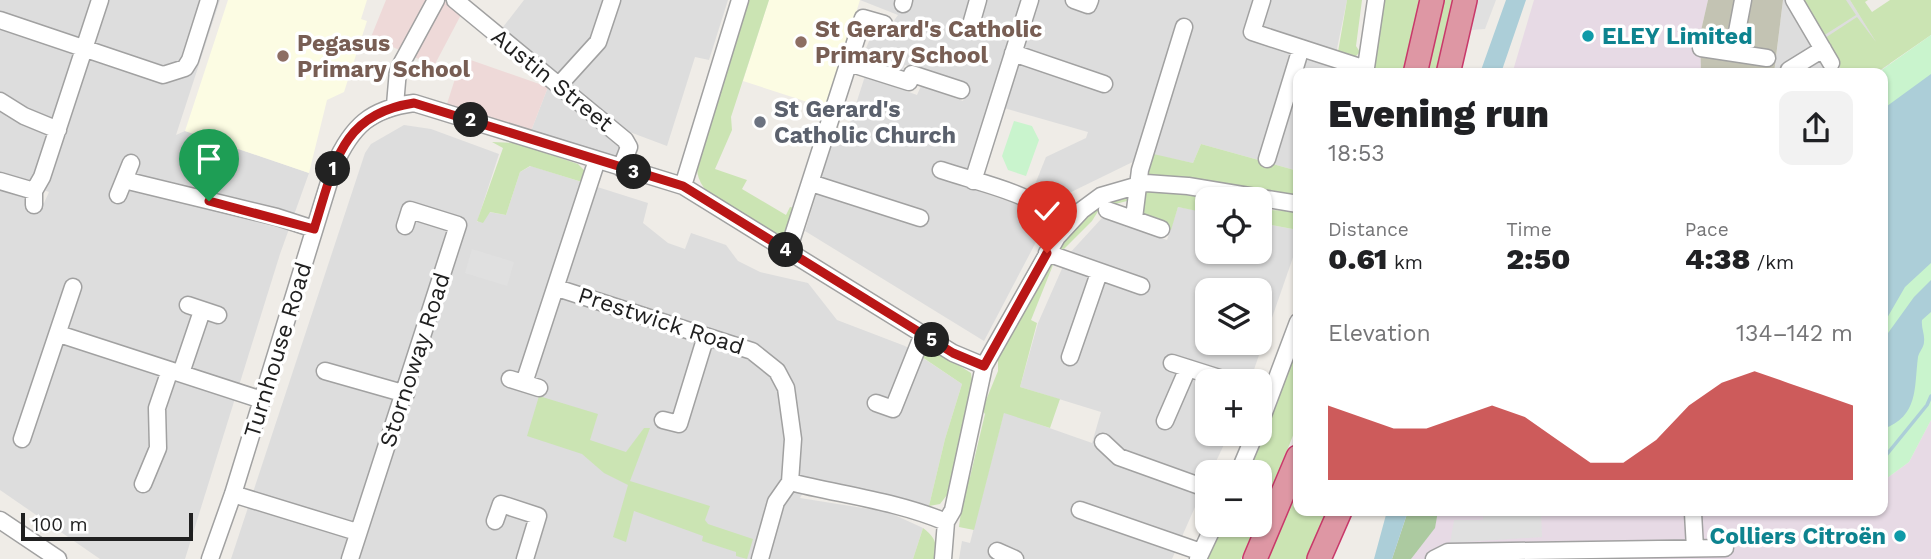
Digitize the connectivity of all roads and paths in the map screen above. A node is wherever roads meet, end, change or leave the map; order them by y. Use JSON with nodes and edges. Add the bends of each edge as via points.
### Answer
{"nodes":[{"id":1,"x":100,"y":0,"type":"edge"},
{"id":2,"x":209,"y":0,"type":"edge"},
{"id":3,"x":436,"y":0,"type":"edge"},
{"id":4,"x":455,"y":0,"type":"edge"},
{"id":5,"x":740,"y":0,"type":"edge"},
{"id":6,"x":978,"y":0,"type":"edge"},
{"id":7,"x":1030,"y":0,"type":"edge"},
{"id":8,"x":1074,"y":0,"type":"edge"},
{"id":9,"x":1090,"y":0,"type":"edge"},
{"id":10,"x":1262,"y":0,"type":"edge"},
{"id":11,"x":1376,"y":0,"type":"edge"},
{"id":12,"x":1432,"y":0,"type":"edge"},
{"id":13,"x":1465,"y":0,"type":"edge"},
{"id":14,"x":1743,"y":0,"type":"edge"},
{"id":15,"x":1794,"y":0,"type":"edge"},
{"id":16,"x":611,"y":1,"type":"edge"},
{"id":17,"x":0,"y":20,"type":"edge"},
{"id":18,"x":972,"y":21,"type":"dead end"},
{"id":19,"x":884,"y":24,"type":"dead end"},
{"id":20,"x":1184,"y":27,"type":"dead end"},
{"id":21,"x":85,"y":48,"type":"junction"},
{"id":22,"x":1301,"y":48,"type":"junction"},
{"id":23,"x":1701,"y":48,"type":"dead end"},
{"id":24,"x":1013,"y":53,"type":"junction"},
{"id":25,"x":1733,"y":53,"type":"junction"},
{"id":26,"x":1767,"y":58,"type":"dead end"},
{"id":27,"x":849,"y":63,"type":"junction"},
{"id":28,"x":1295,"y":68,"type":"edge"},
{"id":29,"x":1357,"y":68,"type":"edge"},
{"id":30,"x":1365,"y":68,"type":"edge"},
{"id":31,"x":1416,"y":68,"type":"edge"},
{"id":32,"x":1449,"y":68,"type":"edge"},
{"id":33,"x":1794,"y":68,"type":"edge"},
{"id":34,"x":1293,"y":74,"type":"edge"},
{"id":35,"x":559,"y":85,"type":"junction"},
{"id":36,"x":1104,"y":85,"type":"dead end"},
{"id":37,"x":961,"y":90,"type":"dead end"},
{"id":38,"x":0,"y":101,"type":"edge"},
{"id":39,"x":395,"y":106,"type":"junction"},
{"id":40,"x":58,"y":130,"type":"junction"},
{"id":41,"x":1267,"y":159,"type":"dead end"},
{"id":42,"x":597,"y":160,"type":"junction"},
{"id":43,"x":131,"y":163,"type":"dead end"},
{"id":44,"x":621,"y":168,"type":"junction"},
{"id":45,"x":941,"y":170,"type":"dead end"},
{"id":46,"x":0,"y":181,"type":"edge"},
{"id":47,"x":973,"y":181,"type":"junction"},
{"id":48,"x":811,"y":183,"type":"junction"},
{"id":49,"x":1138,"y":184,"type":"junction"},
{"id":50,"x":683,"y":186,"type":"junction"},
{"id":51,"x":1293,"y":203,"type":"edge"},
{"id":52,"x":1107,"y":211,"type":"dead end"},
{"id":53,"x":920,"y":218,"type":"dead end"},
{"id":54,"x":1134,"y":218,"type":"junction"},
{"id":55,"x":1066,"y":225,"type":"junction"},
{"id":56,"x":405,"y":226,"type":"dead end"},
{"id":57,"x":314,"y":229,"type":"junction"},
{"id":58,"x":1161,"y":229,"type":"dead end"},
{"id":59,"x":788,"y":251,"type":"junction"},
{"id":60,"x":1047,"y":253,"type":"junction"},
{"id":61,"x":1099,"y":273,"type":"junction"},
{"id":62,"x":1141,"y":286,"type":"dead end"},
{"id":63,"x":73,"y":287,"type":"dead end"},
{"id":64,"x":556,"y":288,"type":"junction"},
{"id":65,"x":203,"y":310,"type":"dead end"},
{"id":66,"x":1293,"y":333,"type":"edge"},
{"id":67,"x":59,"y":334,"type":"junction"},
{"id":68,"x":923,"y":334,"type":"junction"},
{"id":69,"x":706,"y":336,"type":"junction"},
{"id":70,"x":1070,"y":357,"type":"dead end"},
{"id":71,"x":1172,"y":363,"type":"dead end"},
{"id":72,"x":984,"y":366,"type":"junction"},
{"id":73,"x":1188,"y":368,"type":"junction"},
{"id":74,"x":1195,"y":370,"type":"edge"},
{"id":75,"x":325,"y":371,"type":"dead end"},
{"id":76,"x":176,"y":372,"type":"junction"},
{"id":77,"x":1272,"y":379,"type":"edge"},
{"id":78,"x":524,"y":383,"type":"dead end"},
{"id":79,"x":405,"y":394,"type":"junction"},
{"id":80,"x":262,"y":400,"type":"junction"},
{"id":81,"x":876,"y":403,"type":"dead end"},
{"id":82,"x":663,"y":420,"type":"dead end"},
{"id":83,"x":1165,"y":421,"type":"dead end"},
{"id":84,"x":22,"y":439,"type":"dead end"},
{"id":85,"x":1102,"y":444,"type":"dead end"},
{"id":86,"x":1293,"y":469,"type":"edge"},
{"id":87,"x":790,"y":482,"type":"junction"},
{"id":88,"x":144,"y":484,"type":"dead end"},
{"id":89,"x":1195,"y":484,"type":"edge"},
{"id":90,"x":233,"y":494,"type":"junction"},
{"id":91,"x":1080,"y":510,"type":"dead end"},
{"id":92,"x":1338,"y":516,"type":"edge"},
{"id":93,"x":1693,"y":516,"type":"edge"},
{"id":94,"x":0,"y":520,"type":"edge"},
{"id":95,"x":495,"y":521,"type":"dead end"},
{"id":96,"x":946,"y":522,"type":"junction"},
{"id":97,"x":357,"y":532,"type":"junction"},
{"id":98,"x":1209,"y":537,"type":"edge"},
{"id":99,"x":1695,"y":548,"type":"junction"},
{"id":100,"x":1725,"y":548,"type":"dead end"},
{"id":101,"x":997,"y":551,"type":"dead end"},
{"id":102,"x":1200,"y":556,"type":"edge"},
{"id":103,"x":58,"y":559,"type":"edge"},
{"id":104,"x":212,"y":559,"type":"edge"},
{"id":105,"x":350,"y":559,"type":"edge"},
{"id":106,"x":525,"y":559,"type":"edge"},
{"id":107,"x":760,"y":559,"type":"edge"},
{"id":108,"x":943,"y":559,"type":"edge"},
{"id":109,"x":1015,"y":559,"type":"edge"},
{"id":110,"x":1255,"y":559,"type":"edge"},
{"id":111,"x":1319,"y":559,"type":"edge"},
{"id":112,"x":1434,"y":559,"type":"edge"}],
"edges":[{"from":1,"to":21,"type":"street"},
{"from":2,"to":21,"type":"street","via":[[190,60],[174,73],[163,75]]},
{"from":3,"to":39,"type":"street","via":[[398,70]]},
{"from":4,"to":35,"type":"street","name":"Austin Street"},
{"from":5,"to":50,"type":"street"},
{"from":6,"to":18,"type":"street"},
{"from":7,"to":24,"type":"street"},
{"from":8,"to":9,"type":"street","via":[[1088,5]]},
{"from":10,"to":22,"type":"street","via":[[1252,32]]},
{"from":11,"to":30,"type":"street"},
{"from":12,"to":31,"type":"highway"},
{"from":13,"to":32,"type":"highway"},
{"from":14,"to":25,"type":"street"},
{"from":15,"to":33,"type":"street","via":[[1827,56]]},
{"from":16,"to":35,"type":"street","via":[[597,42]]},
{"from":17,"to":21,"type":"street"},
{"from":19,"to":27,"type":"street","via":[[863,18]]},
{"from":20,"to":49,"type":"street"},
{"from":21,"to":40,"type":"street"},
{"from":22,"to":28,"type":"street"},
{"from":22,"to":29,"type":"street"},
{"from":23,"to":25,"type":"street"},
{"from":24,"to":36,"type":"street"},
{"from":24,"to":47,"type":"street"},
{"from":25,"to":26,"type":"street"},
{"from":27,"to":37,"type":"street","via":[[909,82],[912,74]]},
{"from":27,"to":48,"type":"street"},
{"from":34,"to":41,"type":"street"},
{"from":35,"to":44,"type":"street","name":"Austin Street","via":[[625,139],[629,147]]},
{"from":38,"to":40,"type":"street"},
{"from":39,"to":42,"type":"street","via":[[414,103]]},
{"from":39,"to":57,"type":"street","name":"Turnhouse Road","via":[[372,114],[346,142]]},
{"from":40,"to":46,"type":"street","via":[[37,191]]},
{"from":42,"to":44,"type":"street"},
{"from":42,"to":64,"type":"street"},
{"from":43,"to":57,"type":"street","via":[[121,188],[277,217]]},
{"from":44,"to":50,"type":"street"},
{"from":45,"to":47,"type":"street"},
{"from":47,"to":55,"type":"street","via":[[1028,197]]},
{"from":48,"to":53,"type":"street"},
{"from":48,"to":59,"type":"street"},
{"from":49,"to":51,"type":"street","via":[[1188,186]]},
{"from":49,"to":54,"type":"street"},
{"from":49,"to":55,"type":"street","via":[[1101,197]]},
{"from":50,"to":59,"type":"street"},
{"from":52,"to":54,"type":"street"},
{"from":54,"to":58,"type":"street"},
{"from":55,"to":60,"type":"street"},
{"from":56,"to":79,"type":"street","name":"Stornoway Road","via":[[411,210],[458,225]]},
{"from":57,"to":80,"type":"street","name":"Turnhouse Road"},
{"from":59,"to":68,"type":"street"},
{"from":60,"to":61,"type":"street"},
{"from":60,"to":72,"type":"street"},
{"from":61,"to":62,"type":"street"},
{"from":61,"to":70,"type":"street"},
{"from":63,"to":67,"type":"street"},
{"from":64,"to":69,"type":"street","name":"Prestwick Road"},
{"from":64,"to":78,"type":"street"},
{"from":65,"to":76,"type":"street"},
{"from":66,"to":77,"type":"street"},
{"from":67,"to":76,"type":"street"},
{"from":67,"to":84,"type":"street"},
{"from":68,"to":72,"type":"street"},
{"from":68,"to":81,"type":"street","via":[[893,409]]},
{"from":69,"to":82,"type":"street","via":[[679,424]]},
{"from":69,"to":87,"type":"street","name":"Prestwick Road","via":[[752,351],[777,371],[790,404]]},
{"from":71,"to":73,"type":"street"},
{"from":72,"to":96,"type":"street","via":[[953,510]]},
{"from":73,"to":74,"type":"street"},
{"from":73,"to":83,"type":"street"},
{"from":75,"to":79,"type":"street"},
{"from":76,"to":80,"type":"street"},
{"from":76,"to":88,"type":"street","via":[[157,408],[158,448]]},
{"from":79,"to":97,"type":"street","name":"Stornoway Road"},
{"from":80,"to":90,"type":"street","name":"Turnhouse Road"},
{"from":85,"to":89,"type":"street","via":[[1119,457]]},
{"from":86,"to":110,"type":"highway"},
{"from":87,"to":96,"type":"street","via":[[888,502]]},
{"from":87,"to":107,"type":"street","via":[[776,502]]},
{"from":90,"to":97,"type":"street"},
{"from":90,"to":104,"type":"street","name":"Turnhouse Road"},
{"from":91,"to":102,"type":"street"},
{"from":92,"to":111,"type":"highway"},
{"from":93,"to":99,"type":"street"},
{"from":94,"to":103,"type":"street"},
{"from":95,"to":106,"type":"street","via":[[502,504],[538,516]]},
{"from":96,"to":108,"type":"street"},
{"from":97,"to":105,"type":"street","name":"Stornoway Road"},
{"from":98,"to":102,"type":"street"},
{"from":99,"to":100,"type":"street"},
{"from":99,"to":112,"type":"street","via":[[1448,552]]},
{"from":101,"to":109,"type":"street"}]}
